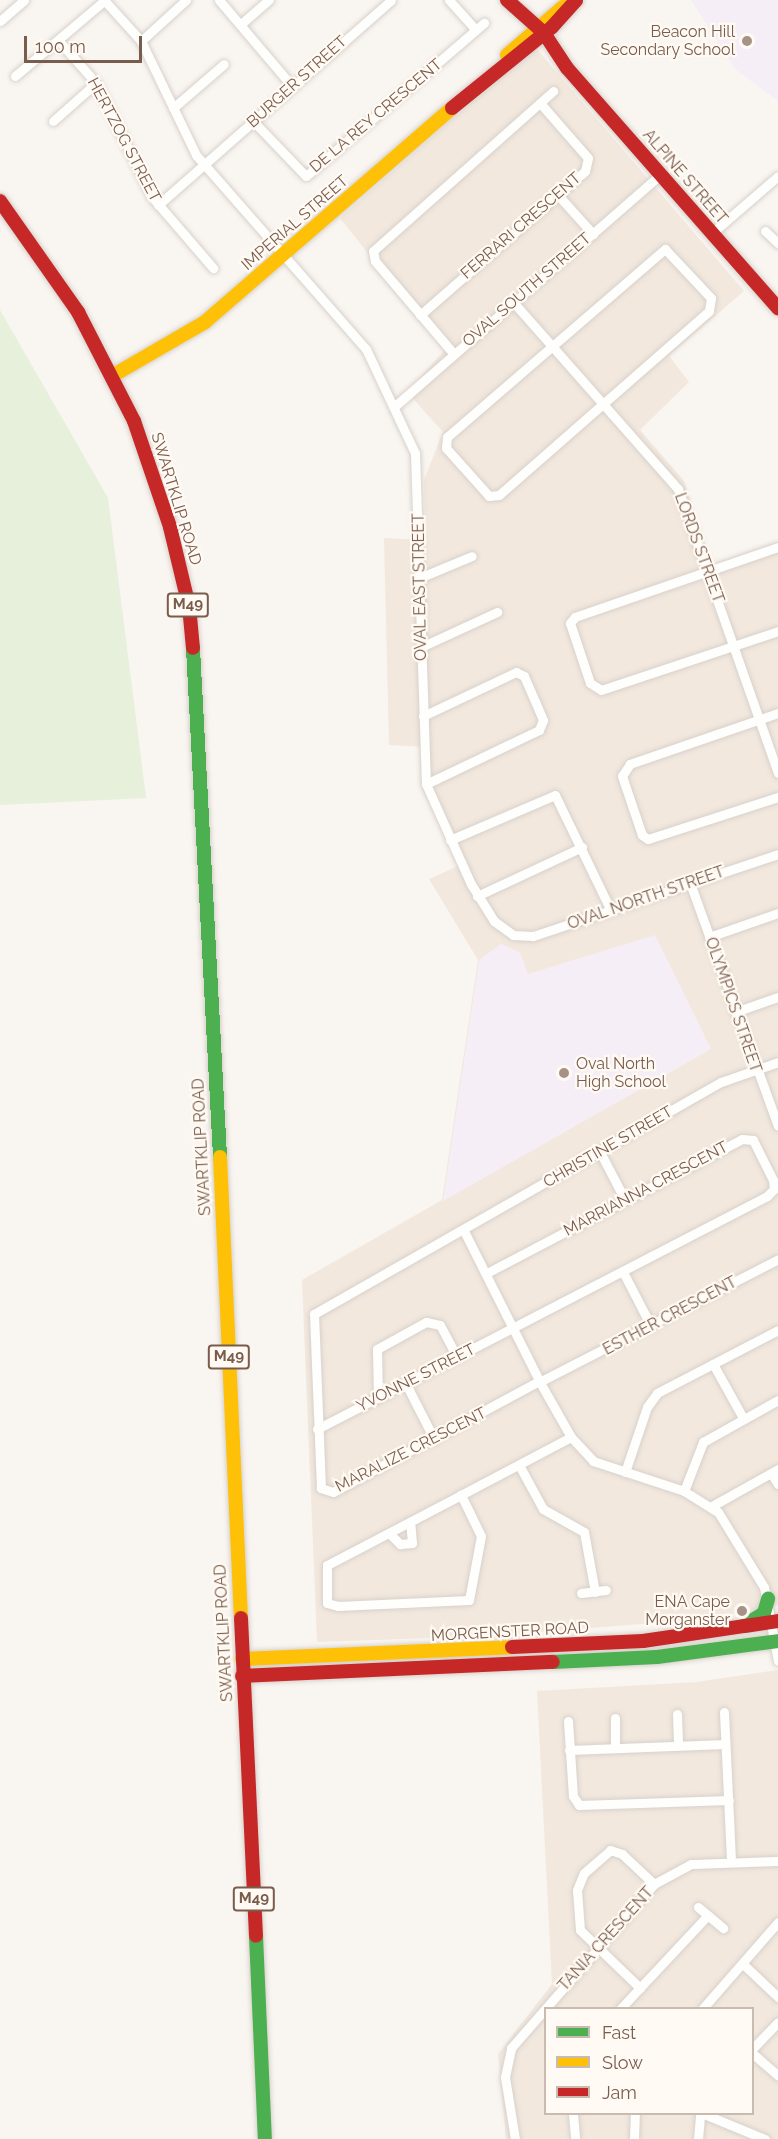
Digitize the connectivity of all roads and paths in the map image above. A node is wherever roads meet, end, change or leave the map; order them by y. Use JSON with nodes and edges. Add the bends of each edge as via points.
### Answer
{"nodes":[{"id":1,"x":24,"y":0,"type":"edge"},
{"id":2,"x":105,"y":0,"type":"edge"},
{"id":3,"x":186,"y":0,"type":"edge"},
{"id":4,"x":219,"y":0,"type":"edge"},
{"id":5,"x":269,"y":0,"type":"edge"},
{"id":6,"x":391,"y":0,"type":"edge"},
{"id":7,"x":449,"y":0,"type":"edge"},
{"id":8,"x":507,"y":0,"type":"edge"},
{"id":9,"x":574,"y":0,"type":"edge"},
{"id":10,"x":0,"y":21,"type":"edge"},
{"id":11,"x":484,"y":23,"type":"dead end"},
{"id":12,"x":241,"y":24,"type":"junction"},
{"id":13,"x":476,"y":30,"type":"junction"},
{"id":14,"x":536,"y":33,"type":"junction"},
{"id":15,"x":58,"y":40,"type":"junction"},
{"id":16,"x":141,"y":41,"type":"junction"},
{"id":17,"x":224,"y":64,"type":"dead end"},
{"id":18,"x":15,"y":76,"type":"dead end"},
{"id":19,"x":96,"y":83,"type":"junction"},
{"id":20,"x":292,"y":86,"type":"junction"},
{"id":21,"x":554,"y":91,"type":"dead end"},
{"id":22,"x":540,"y":103,"type":"junction"},
{"id":23,"x":173,"y":108,"type":"junction"},
{"id":24,"x":53,"y":121,"type":"dead end"},
{"id":25,"x":253,"y":121,"type":"junction"},
{"id":26,"x":204,"y":165,"type":"junction"},
{"id":27,"x":660,"y":175,"type":"junction"},
{"id":28,"x":778,"y":176,"type":"edge"},
{"id":29,"x":557,"y":194,"type":"junction"},
{"id":30,"x":0,"y":201,"type":"edge"},
{"id":31,"x":158,"y":205,"type":"junction"},
{"id":32,"x":765,"y":231,"type":"dead end"},
{"id":33,"x":712,"y":233,"type":"junction"},
{"id":34,"x":593,"y":234,"type":"junction"},
{"id":35,"x":778,"y":243,"type":"edge"},
{"id":36,"x":284,"y":256,"type":"junction"},
{"id":37,"x":213,"y":268,"type":"dead end"},
{"id":38,"x":514,"y":303,"type":"junction"},
{"id":39,"x":778,"y":308,"type":"edge"},
{"id":40,"x":420,"y":315,"type":"junction"},
{"id":41,"x":552,"y":345,"type":"junction"},
{"id":42,"x":453,"y":353,"type":"junction"},
{"id":43,"x":112,"y":376,"type":"junction"},
{"id":44,"x":603,"y":405,"type":"junction"},
{"id":45,"x":395,"y":406,"type":"junction"},
{"id":46,"x":778,"y":547,"type":"edge"},
{"id":47,"x":472,"y":556,"type":"dead end"},
{"id":48,"x":708,"y":571,"type":"junction"},
{"id":49,"x":419,"y":578,"type":"junction"},
{"id":50,"x":497,"y":612,"type":"dead end"},
{"id":51,"x":778,"y":631,"type":"edge"},
{"id":52,"x":734,"y":645,"type":"junction"},
{"id":53,"x":421,"y":647,"type":"junction"},
{"id":54,"x":778,"y":713,"type":"edge"},
{"id":55,"x":423,"y":716,"type":"junction"},
{"id":56,"x":760,"y":720,"type":"junction"},
{"id":57,"x":778,"y":773,"type":"edge"},
{"id":58,"x":426,"y":784,"type":"junction"},
{"id":59,"x":778,"y":797,"type":"edge"},
{"id":60,"x":450,"y":840,"type":"junction"},
{"id":61,"x":582,"y":847,"type":"junction"},
{"id":62,"x":778,"y":854,"type":"edge"},
{"id":63,"x":690,"y":883,"type":"junction"},
{"id":64,"x":477,"y":896,"type":"junction"},
{"id":65,"x":611,"y":910,"type":"junction"},
{"id":66,"x":778,"y":913,"type":"edge"},
{"id":67,"x":513,"y":935,"type":"joint"},
{"id":68,"x":710,"y":937,"type":"junction"},
{"id":69,"x":778,"y":997,"type":"edge"},
{"id":70,"x":735,"y":1012,"type":"junction"},
{"id":71,"x":778,"y":1062,"type":"edge"},
{"id":72,"x":755,"y":1070,"type":"junction"},
{"id":73,"x":778,"y":1126,"type":"edge"},
{"id":74,"x":600,"y":1152,"type":"junction"},
{"id":75,"x":624,"y":1200,"type":"junction"},
{"id":76,"x":464,"y":1231,"type":"junction"},
{"id":77,"x":778,"y":1259,"type":"edge"},
{"id":78,"x":623,"y":1272,"type":"junction"},
{"id":79,"x":487,"y":1273,"type":"junction"},
{"id":80,"x":651,"y":1326,"type":"junction"},
{"id":81,"x":515,"y":1328,"type":"junction"},
{"id":82,"x":778,"y":1330,"type":"edge"},
{"id":83,"x":457,"y":1357,"type":"junction"},
{"id":84,"x":713,"y":1364,"type":"junction"},
{"id":85,"x":543,"y":1382,"type":"junction"},
{"id":86,"x":406,"y":1384,"type":"junction"},
{"id":87,"x":378,"y":1398,"type":"junction"},
{"id":88,"x":778,"y":1400,"type":"edge"},
{"id":89,"x":743,"y":1418,"type":"junction"},
{"id":90,"x":317,"y":1429,"type":"junction"},
{"id":91,"x":571,"y":1437,"type":"junction"},
{"id":92,"x":434,"y":1439,"type":"junction"},
{"id":93,"x":519,"y":1464,"type":"junction"},
{"id":94,"x":775,"y":1471,"type":"edge"},
{"id":95,"x":626,"y":1472,"type":"junction"},
{"id":96,"x":778,"y":1484,"type":"edge"},
{"id":97,"x":684,"y":1491,"type":"junction"},
{"id":98,"x":461,"y":1495,"type":"junction"},
{"id":99,"x":712,"y":1506,"type":"junction"},
{"id":100,"x":410,"y":1522,"type":"junction"},
{"id":101,"x":389,"y":1533,"type":"junction"},
{"id":102,"x":606,"y":1590,"type":"dead end"},
{"id":103,"x":595,"y":1592,"type":"junction"},
{"id":104,"x":581,"y":1593,"type":"dead end"},
{"id":105,"x":768,"y":1599,"type":"junction"},
{"id":106,"x":776,"y":1622,"type":"edge"},
{"id":107,"x":722,"y":1632,"type":"junction"},
{"id":108,"x":777,"y":1641,"type":"edge"},
{"id":109,"x":242,"y":1659,"type":"junction"},
{"id":110,"x":778,"y":1661,"type":"edge"},
{"id":111,"x":242,"y":1676,"type":"junction"},
{"id":112,"x":724,"y":1712,"type":"dead end"},
{"id":113,"x":677,"y":1714,"type":"dead end"},
{"id":114,"x":615,"y":1719,"type":"dead end"},
{"id":115,"x":568,"y":1721,"type":"dead end"},
{"id":116,"x":725,"y":1744,"type":"junction"},
{"id":117,"x":678,"y":1745,"type":"junction"},
{"id":118,"x":615,"y":1748,"type":"junction"},
{"id":119,"x":569,"y":1750,"type":"junction"},
{"id":120,"x":729,"y":1800,"type":"junction"},
{"id":121,"x":778,"y":1860,"type":"edge"},
{"id":122,"x":731,"y":1862,"type":"junction"},
{"id":123,"x":654,"y":1884,"type":"junction"},
{"id":124,"x":698,"y":1907,"type":"dead end"},
{"id":125,"x":708,"y":1915,"type":"junction"},
{"id":126,"x":778,"y":1922,"type":"edge"},
{"id":127,"x":723,"y":1928,"type":"dead end"},
{"id":128,"x":597,"y":1949,"type":"junction"},
{"id":129,"x":744,"y":1965,"type":"junction"},
{"id":130,"x":639,"y":1988,"type":"junction"},
{"id":131,"x":778,"y":1997,"type":"edge"},
{"id":132,"x":545,"y":2007,"type":"edge"},
{"id":133,"x":622,"y":2007,"type":"edge"},
{"id":134,"x":704,"y":2007,"type":"edge"},
{"id":135,"x":544,"y":2008,"type":"edge"},
{"id":136,"x":778,"y":2022,"type":"edge"},
{"id":137,"x":754,"y":2050,"type":"edge"},
{"id":138,"x":754,"y":2052,"type":"edge"},
{"id":139,"x":778,"y":2076,"type":"edge"},
{"id":140,"x":573,"y":2115,"type":"edge"},
{"id":141,"x":635,"y":2115,"type":"edge"},
{"id":142,"x":702,"y":2115,"type":"edge"},
{"id":143,"x":705,"y":2115,"type":"edge"},
{"id":144,"x":265,"y":2139,"type":"edge"},
{"id":145,"x":515,"y":2139,"type":"edge"},
{"id":146,"x":574,"y":2139,"type":"edge"},
{"id":147,"x":634,"y":2139,"type":"edge"},
{"id":148,"x":698,"y":2139,"type":"edge"},
{"id":149,"x":765,"y":2139,"type":"edge"}],
"edges":[{"from":1,"to":10,"type":"street"},
{"from":2,"to":15,"type":"street"},
{"from":2,"to":16,"type":"street","name":"OVAL EAST STREET"},
{"from":3,"to":16,"type":"street"},
{"from":4,"to":12,"type":"street"},
{"from":5,"to":12,"type":"street"},
{"from":6,"to":20,"type":"street","name":"BURGER STREET"},
{"from":7,"to":13,"type":"street"},
{"from":8,"to":14,"type":"main road","name":"ALPINE STREET"},
{"from":9,"to":14,"type":"main road","name":"IMPERIAL STREET"},
{"from":11,"to":13,"type":"street","name":"DE LA REY CRESCENT"},
{"from":12,"to":20,"type":"street"},
{"from":13,"to":25,"type":"street","name":"DE LA REY CRESCENT","via":[[306,176]]},
{"from":14,"to":27,"type":"main road","name":"ALPINE STREET"},
{"from":14,"to":36,"type":"main road","name":"IMPERIAL STREET"},
{"from":15,"to":18,"type":"street"},
{"from":15,"to":19,"type":"street","name":"HERTZOG STREET"},
{"from":16,"to":23,"type":"street","name":"OVAL EAST STREET"},
{"from":17,"to":23,"type":"street"},
{"from":19,"to":24,"type":"street"},
{"from":19,"to":31,"type":"street","name":"HERTZOG STREET"},
{"from":20,"to":25,"type":"street","name":"BURGER STREET"},
{"from":21,"to":22,"type":"street"},
{"from":22,"to":29,"type":"street","name":"FERRARI CRESCENT","via":[[588,158],[585,171]]},
{"from":22,"to":40,"type":"street","via":[[373,253]]},
{"from":23,"to":26,"type":"street","name":"OVAL EAST STREET"},
{"from":25,"to":26,"type":"street","name":"BURGER STREET"},
{"from":26,"to":31,"type":"street","name":"BURGER STREET"},
{"from":26,"to":36,"type":"street","name":"OVAL EAST STREET"},
{"from":27,"to":33,"type":"main road","name":"ALPINE STREET"},
{"from":27,"to":34,"type":"street","name":"OVAL SOUTH STREET"},
{"from":28,"to":33,"type":"street"},
{"from":29,"to":34,"type":"street"},
{"from":29,"to":40,"type":"street","name":"FERRARI CRESCENT"},
{"from":30,"to":43,"type":"main road","name":"SWARTKLIP ROAD","number":"M49","via":[[60,284]]},
{"from":31,"to":37,"type":"street","name":"HERTZOG STREET"},
{"from":32,"to":35,"type":"street"},
{"from":33,"to":39,"type":"main road","name":"ALPINE STREET"},
{"from":34,"to":38,"type":"street","name":"OVAL SOUTH STREET"},
{"from":36,"to":43,"type":"main road","name":"IMPERIAL STREET","via":[[195,330]]},
{"from":36,"to":45,"type":"street","name":"OVAL EAST STREET","via":[[366,349]]},
{"from":38,"to":41,"type":"street","name":"LORDS STREET"},
{"from":38,"to":42,"type":"street","name":"OVAL SOUTH STREET"},
{"from":40,"to":42,"type":"street"},
{"from":41,"to":44,"type":"street","name":"LORDS STREET"},
{"from":41,"to":44,"type":"street","via":[[447,437],[445,446],[495,497]]},
{"from":41,"to":44,"type":"street","via":[[658,251],[670,251],[711,298],[709,311]]},
{"from":42,"to":45,"type":"street","name":"OVAL SOUTH STREET"},
{"from":43,"to":109,"type":"main road","name":"SWARTKLIP ROAD","number":"M49","via":[[147,452],[170,527],[189,606],[197,678]]},
{"from":44,"to":48,"type":"street","name":"LORDS STREET","via":[[678,489]]},
{"from":45,"to":49,"type":"street","name":"OVAL EAST STREET","via":[[417,460]]},
{"from":46,"to":48,"type":"street"},
{"from":47,"to":49,"type":"street"},
{"from":48,"to":52,"type":"street","name":"LORDS STREET"},
{"from":48,"to":52,"type":"street","via":[[575,617],[570,623],[574,640],[590,683],[601,690]]},
{"from":49,"to":53,"type":"street","name":"OVAL EAST STREET"},
{"from":50,"to":53,"type":"street"},
{"from":51,"to":52,"type":"street"},
{"from":52,"to":56,"type":"street","name":"LORDS STREET"},
{"from":53,"to":55,"type":"street","name":"OVAL EAST STREET"},
{"from":54,"to":56,"type":"street"},
{"from":55,"to":58,"type":"street","name":"OVAL EAST STREET"},
{"from":55,"to":58,"type":"street","via":[[516,672],[524,676],[543,720],[539,730]]},
{"from":56,"to":57,"type":"street","name":"LORDS STREET"},
{"from":56,"to":59,"type":"street","via":[[626,766],[622,779],[642,835],[648,839]]},
{"from":58,"to":60,"type":"street","name":"OVAL EAST STREET"},
{"from":60,"to":61,"type":"street","via":[[551,794],[558,798]]},
{"from":60,"to":64,"type":"street","name":"OVAL EAST STREET"},
{"from":61,"to":64,"type":"street"},
{"from":61,"to":65,"type":"street"},
{"from":62,"to":63,"type":"street","name":"OVAL NORTH STREET"},
{"from":63,"to":65,"type":"street","name":"OVAL NORTH STREET"},
{"from":63,"to":68,"type":"street","name":"OLYMPICS STREET"},
{"from":64,"to":67,"type":"street","name":"OVAL EAST STREET","via":[[494,921]]},
{"from":65,"to":67,"type":"street","name":"OVAL NORTH STREET","via":[[533,936]]},
{"from":66,"to":68,"type":"street"},
{"from":68,"to":70,"type":"street","name":"OLYMPICS STREET"},
{"from":69,"to":70,"type":"street"},
{"from":70,"to":72,"type":"street","name":"OLYMPICS STREET"},
{"from":71,"to":72,"type":"street","name":"CHRISTINE STREET"},
{"from":72,"to":73,"type":"street","name":"OLYMPICS STREET"},
{"from":72,"to":74,"type":"street","name":"CHRISTINE STREET","via":[[721,1082]]},
{"from":74,"to":75,"type":"street"},
{"from":74,"to":76,"type":"street","name":"CHRISTINE STREET"},
{"from":75,"to":78,"type":"street","name":"MARRIANNA CRESCENT","via":[[745,1138],[755,1142],[775,1185],[767,1196]]},
{"from":75,"to":79,"type":"street","name":"MARRIANNA CRESCENT"},
{"from":76,"to":79,"type":"street"},
{"from":76,"to":90,"type":"street","name":"MARALIZE CRESCENT","via":[[314,1314]]},
{"from":77,"to":80,"type":"street","name":"ESTHER CRESCENT"},
{"from":78,"to":80,"type":"street"},
{"from":78,"to":81,"type":"street","name":"MARRIANNA CRESCENT"},
{"from":79,"to":81,"type":"street"},
{"from":80,"to":85,"type":"street","name":"ESTHER CRESCENT"},
{"from":81,"to":83,"type":"street","name":"YVONNE STREET"},
{"from":81,"to":85,"type":"street"},
{"from":82,"to":84,"type":"street"},
{"from":83,"to":86,"type":"street","name":"YVONNE STREET"},
{"from":83,"to":87,"type":"street","via":[[440,1325],[426,1322],[377,1349]]},
{"from":84,"to":89,"type":"street"},
{"from":84,"to":95,"type":"street","via":[[652,1399]]},
{"from":85,"to":91,"type":"street"},
{"from":85,"to":92,"type":"street","name":"MARALIZE CRESCENT"},
{"from":86,"to":87,"type":"street","name":"YVONNE STREET"},
{"from":86,"to":92,"type":"street"},
{"from":87,"to":90,"type":"street","name":"YVONNE STREET"},
{"from":88,"to":89,"type":"street"},
{"from":89,"to":97,"type":"street","via":[[703,1442]]},
{"from":90,"to":92,"type":"street","name":"MARALIZE CRESCENT","via":[[319,1484],[329,1492]]},
{"from":91,"to":93,"type":"street"},
{"from":91,"to":95,"type":"street","via":[[593,1461]]},
{"from":93,"to":98,"type":"street"},
{"from":93,"to":103,"type":"street","via":[[543,1509],[582,1528]]},
{"from":94,"to":96,"type":"street"},
{"from":94,"to":99,"type":"street"},
{"from":95,"to":97,"type":"street"},
{"from":97,"to":99,"type":"street"},
{"from":98,"to":100,"type":"street"},
{"from":98,"to":101,"type":"street","via":[[481,1536],[469,1600],[327,1603],[327,1565]]},
{"from":99,"to":105,"type":"street","via":[[758,1575]]},
{"from":100,"to":101,"type":"street"},
{"from":100,"to":101,"type":"street","via":[[415,1537],[408,1545],[400,1544]]},
{"from":102,"to":103,"type":"street"},
{"from":103,"to":104,"type":"street"},
{"from":105,"to":106,"type":"street"},
{"from":105,"to":107,"type":"main road","via":[[758,1619]]},
{"from":106,"to":107,"type":"main road","name":"MORGENSTER ROAD"},
{"from":106,"to":108,"type":"street"},
{"from":107,"to":109,"type":"main road","name":"MORGENSTER ROAD","via":[[561,1647]]},
{"from":108,"to":110,"type":"street"},
{"from":108,"to":111,"type":"main road","name":"MORGENSTER ROAD","via":[[657,1657]]},
{"from":109,"to":111,"type":"main road","name":"SWARTKLIP ROAD","number":"M49"},
{"from":111,"to":144,"type":"main road","name":"SWARTKLIP ROAD","number":"M49"},
{"from":112,"to":116,"type":"street"},
{"from":113,"to":117,"type":"street"},
{"from":114,"to":118,"type":"street"},
{"from":115,"to":119,"type":"street"},
{"from":116,"to":117,"type":"street"},
{"from":116,"to":120,"type":"street"},
{"from":117,"to":118,"type":"street"},
{"from":118,"to":119,"type":"street"},
{"from":119,"to":120,"type":"street","via":[[573,1796],[579,1805]]},
{"from":120,"to":122,"type":"street"},
{"from":121,"to":122,"type":"street","name":"TANIA CRESCENT"},
{"from":122,"to":123,"type":"street","name":"TANIA CRESCENT","via":[[684,1865]]},
{"from":123,"to":128,"type":"street","name":"TANIA CRESCENT"},
{"from":123,"to":128,"type":"street","via":[[614,1849],[605,1851],[584,1873],[577,1890],[577,1922]]},
{"from":124,"to":125,"type":"street"},
{"from":125,"to":127,"type":"street"},
{"from":125,"to":130,"type":"street"},
{"from":126,"to":129,"type":"street"},
{"from":128,"to":130,"type":"street"},
{"from":128,"to":132,"type":"street","name":"TANIA CRESCENT"},
{"from":129,"to":131,"type":"street"},
{"from":129,"to":134,"type":"street"},
{"from":130,"to":133,"type":"street"},
{"from":135,"to":145,"type":"street","name":"TANIA CRESCENT","via":[[508,2055],[508,2113]]},
{"from":136,"to":137,"type":"street"},
{"from":138,"to":139,"type":"street"},
{"from":140,"to":146,"type":"street"},
{"from":141,"to":147,"type":"street"},
{"from":142,"to":148,"type":"street"},
{"from":143,"to":149,"type":"street"}]}
